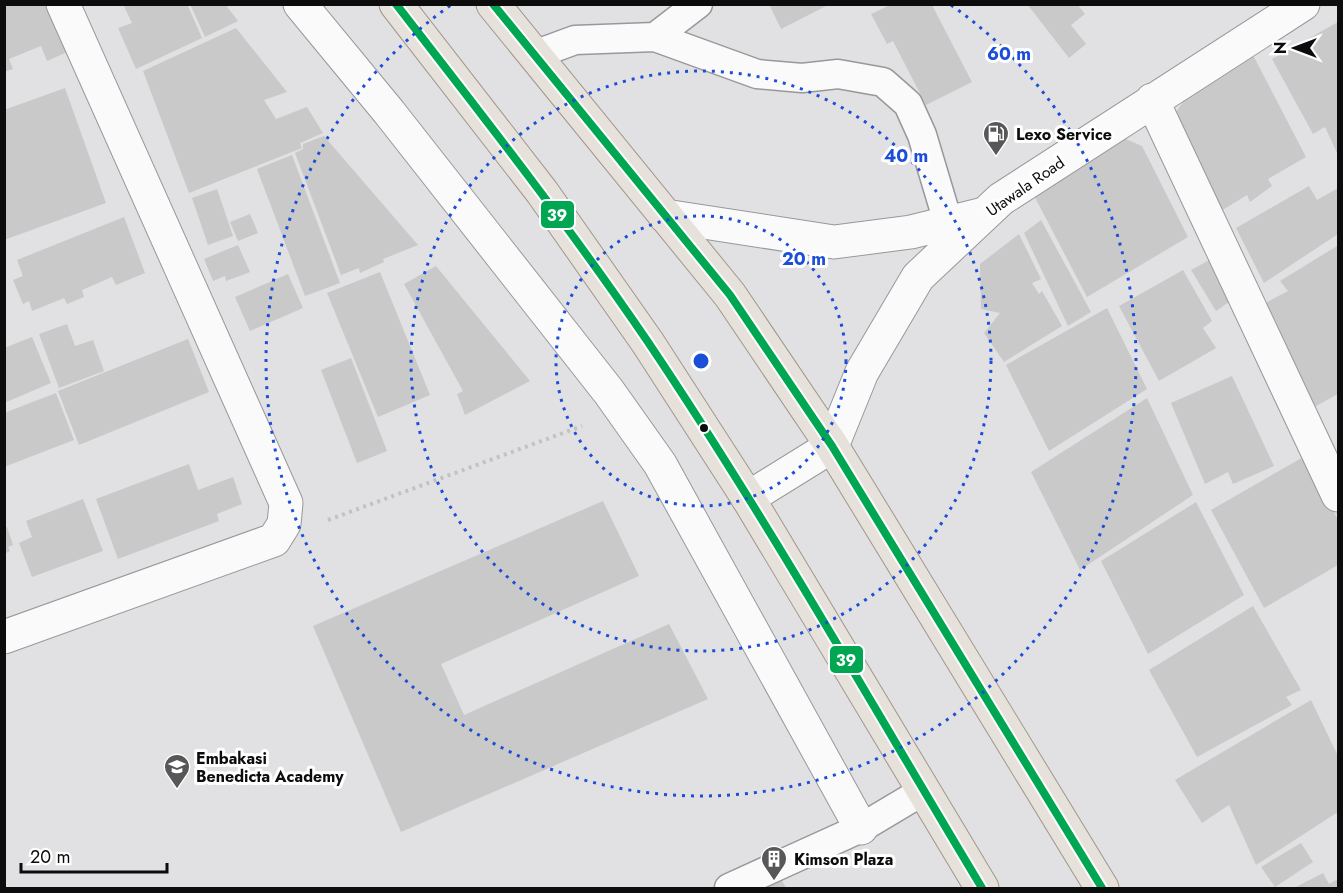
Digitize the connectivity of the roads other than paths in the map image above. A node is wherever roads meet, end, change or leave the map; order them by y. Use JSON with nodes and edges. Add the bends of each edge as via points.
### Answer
{"nodes":[{"id":1,"x":63,"y":4,"type":"edge"},
{"id":2,"x":300,"y":4,"type":"edge"},
{"id":3,"x":396,"y":4,"type":"edge"},
{"id":4,"x":493,"y":4,"type":"edge"},
{"id":5,"x":698,"y":4,"type":"edge"},
{"id":6,"x":1303,"y":4,"type":"edge"},
{"id":7,"x":655,"y":37,"type":"junction"},
{"id":8,"x":534,"y":55,"type":"junction"},
{"id":9,"x":1152,"y":100,"type":"junction"},
{"id":10,"x":985,"y":213,"type":"junction"},
{"id":11,"x":665,"y":216,"type":"junction"},
{"id":12,"x":948,"y":222,"type":"junction"},
{"id":13,"x":832,"y":447,"type":"junction"},
{"id":14,"x":1338,"y":495,"type":"edge"},
{"id":15,"x":748,"y":498,"type":"junction"},
{"id":16,"x":4,"y":637,"type":"edge"},
{"id":17,"x":924,"y":791,"type":"junction"},
{"id":18,"x":861,"y":828,"type":"junction"},
{"id":19,"x":729,"y":888,"type":"edge"},
{"id":20,"x":982,"y":888,"type":"edge"},
{"id":21,"x":1102,"y":888,"type":"edge"}],
"edges":[{"from":1,"to":16,"type":"street","via":[[286,503],[284,524],[274,540]]},
{"from":2,"to":18,"type":"street","via":[[389,112],[623,411],[660,464]]},
{"from":3,"to":15,"type":"main road","via":[[542,192],[648,343]]},
{"from":4,"to":8,"type":"main road"},
{"from":5,"to":7,"type":"lane"},
{"from":6,"to":9,"type":"street","name":"Utawala Road"},
{"from":7,"to":8,"type":"lane","via":[[575,40]]},
{"from":7,"to":12,"type":"lane","via":[[757,74],[802,78],[838,74],[883,81],[908,104],[922,135]]},
{"from":8,"to":11,"type":"main road"},
{"from":9,"to":10,"type":"street","name":"Utawala Road"},
{"from":9,"to":14,"type":"street"},
{"from":10,"to":12,"type":"street"},
{"from":10,"to":13,"type":"street","name":"Utawala Road","via":[[918,277],[862,372]]},
{"from":11,"to":12,"type":"street","via":[[834,242],[911,232]]},
{"from":11,"to":13,"type":"main road","via":[[730,296]]},
{"from":13,"to":15,"type":"street"},
{"from":13,"to":21,"type":"main road"},
{"from":15,"to":17,"type":"main road"},
{"from":17,"to":18,"type":"lane"},
{"from":17,"to":20,"type":"main road"},
{"from":18,"to":19,"type":"lane"}]}
